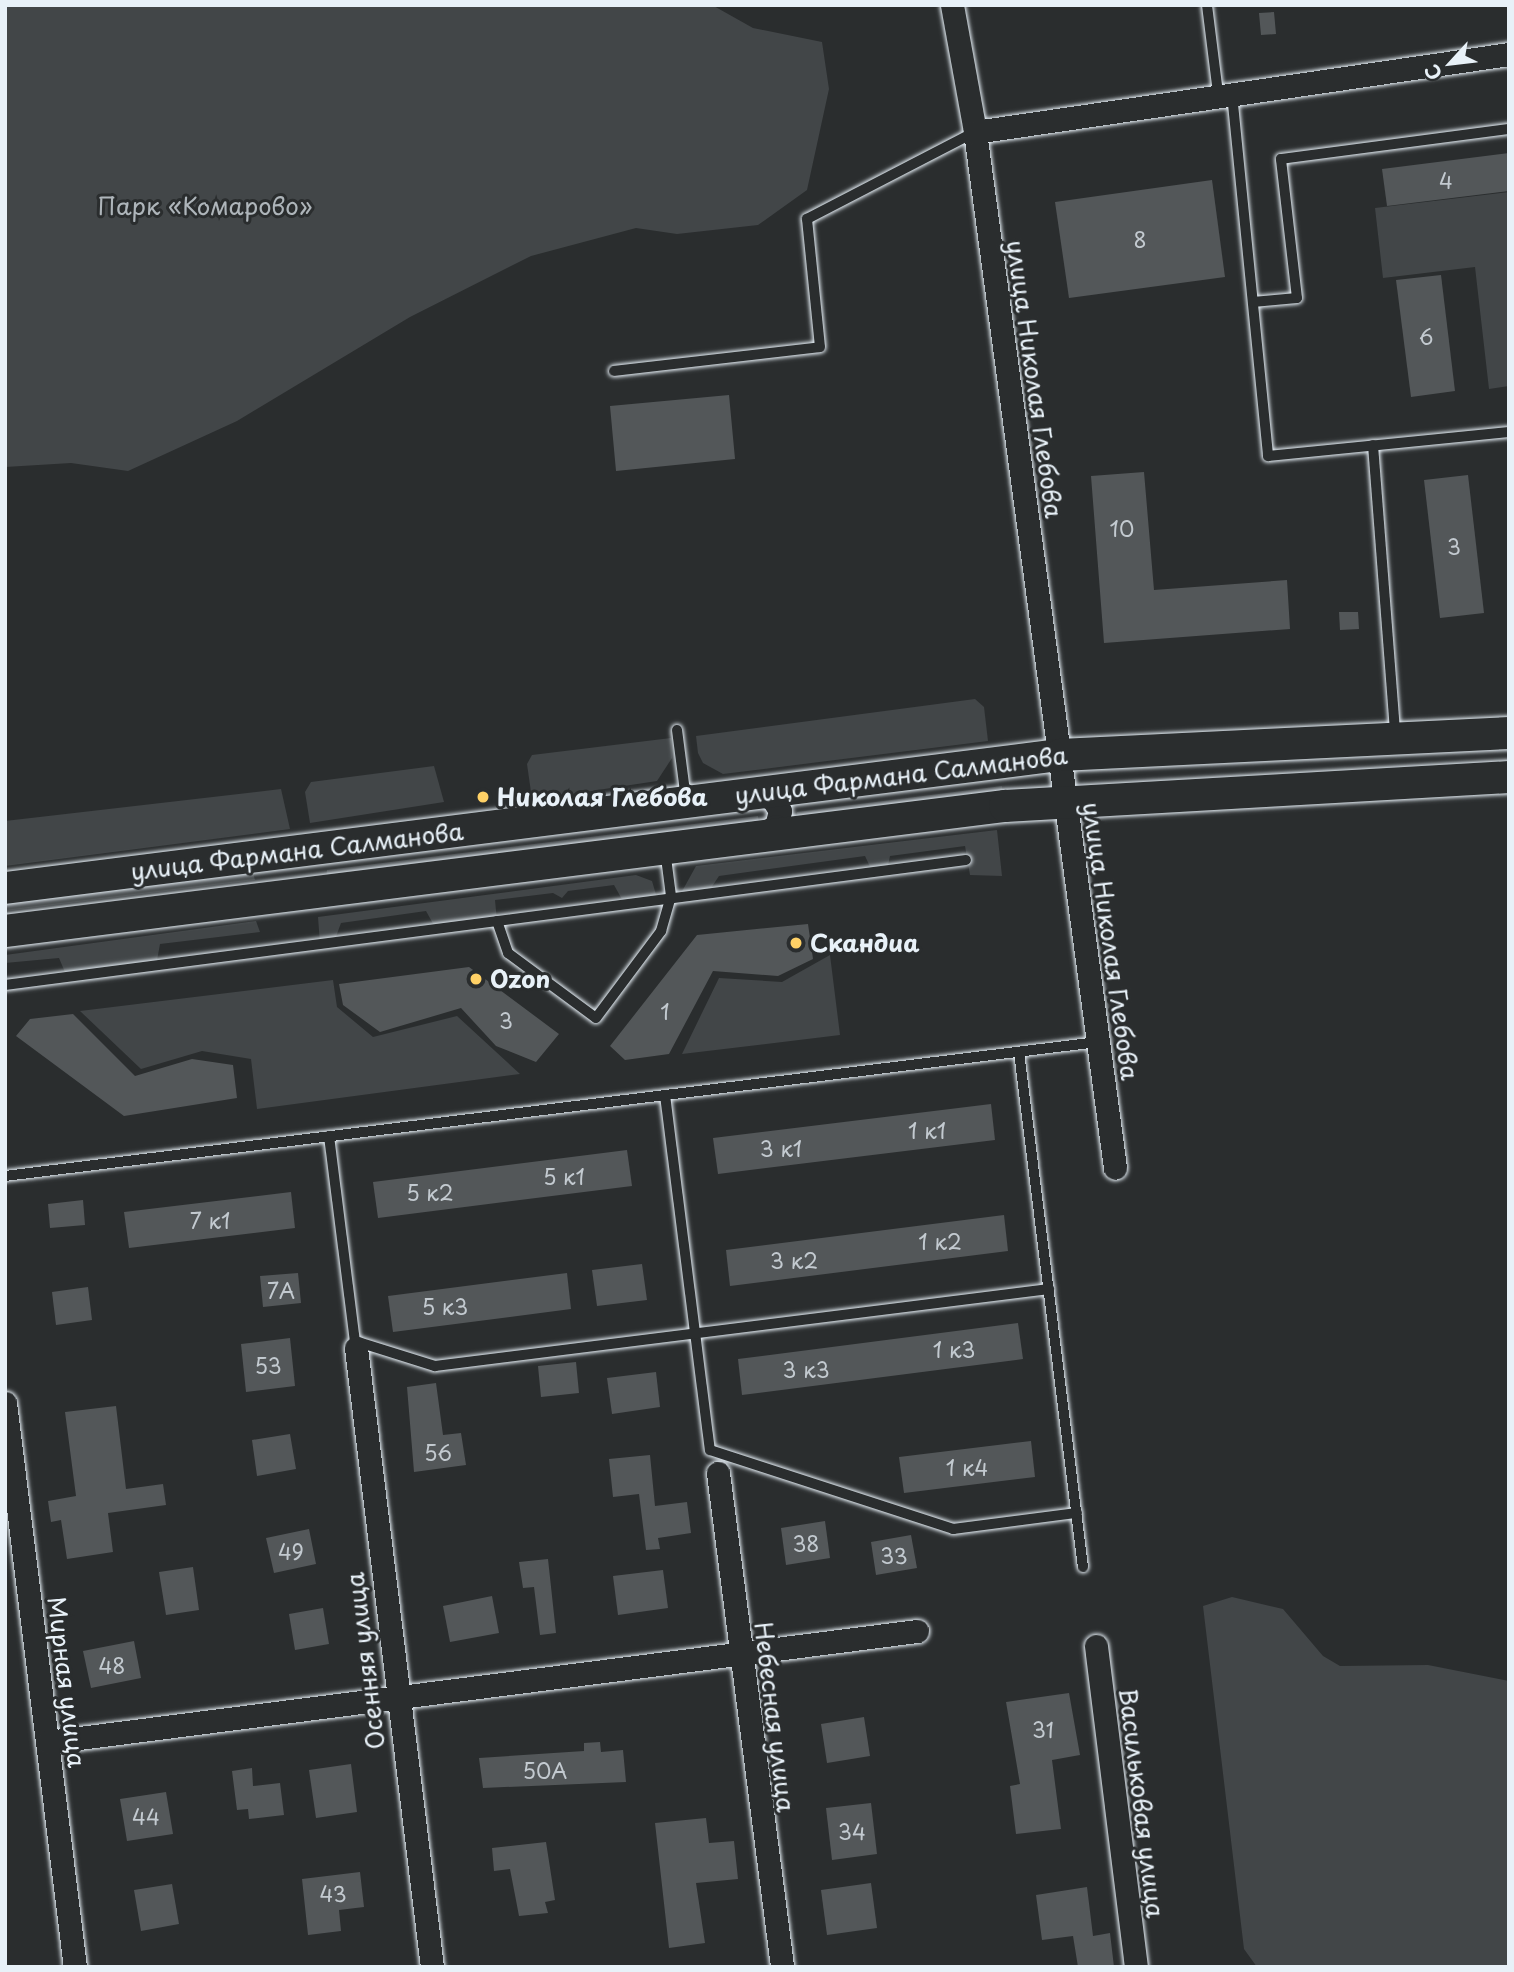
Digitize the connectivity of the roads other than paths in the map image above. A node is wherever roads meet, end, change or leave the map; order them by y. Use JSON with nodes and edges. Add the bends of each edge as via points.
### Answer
{"nodes":[{"id":1,"x":953,"y":5,"type":"edge"},
{"id":2,"x":1207,"y":5,"type":"edge"},
{"id":3,"x":1509,"y":54,"type":"edge"},
{"id":4,"x":1225,"y":92,"type":"junction"},
{"id":5,"x":1509,"y":129,"type":"edge"},
{"id":6,"x":975,"y":132,"type":"junction"},
{"id":7,"x":1253,"y":302,"type":"junction"},
{"id":8,"x":614,"y":371,"type":"dead end"},
{"id":9,"x":1509,"y":432,"type":"edge"},
{"id":10,"x":1373,"y":445,"type":"junction"},
{"id":11,"x":677,"y":730,"type":"dead end"},
{"id":12,"x":1509,"y":733,"type":"edge"},
{"id":13,"x":1395,"y":737,"type":"junction"},
{"id":14,"x":1060,"y":755,"type":"junction"},
{"id":15,"x":1509,"y":777,"type":"edge"},
{"id":16,"x":753,"y":793,"type":"junction"},
{"id":17,"x":686,"y":799,"type":"junction"},
{"id":18,"x":1065,"y":800,"type":"junction"},
{"id":19,"x":759,"y":836,"type":"junction"},
{"id":20,"x":665,"y":847,"type":"junction"},
{"id":21,"x":966,"y":860,"type":"dead end"},
{"id":22,"x":5,"y":888,"type":"edge"},
{"id":23,"x":671,"y":896,"type":"junction"},
{"id":24,"x":497,"y":921,"type":"junction"},
{"id":25,"x":5,"y":931,"type":"edge"},
{"id":26,"x":5,"y":985,"type":"edge"},
{"id":27,"x":1098,"y":1042,"type":"junction"},
{"id":28,"x":1019,"y":1052,"type":"junction"},
{"id":29,"x":665,"y":1095,"type":"junction"},
{"id":30,"x":329,"y":1136,"type":"junction"},
{"id":31,"x":1115,"y":1168,"type":"dead end"},
{"id":32,"x":5,"y":1176,"type":"edge"},
{"id":33,"x":1049,"y":1289,"type":"junction"},
{"id":34,"x":695,"y":1332,"type":"junction"},
{"id":35,"x":355,"y":1344,"type":"junction"},
{"id":36,"x":5,"y":1403,"type":"edge"},
{"id":37,"x":718,"y":1473,"type":"dead end"},
{"id":38,"x":1077,"y":1513,"type":"junction"},
{"id":39,"x":1083,"y":1567,"type":"dead end"},
{"id":40,"x":917,"y":1631,"type":"dead end"},
{"id":41,"x":1096,"y":1646,"type":"dead end"},
{"id":42,"x":740,"y":1651,"type":"junction"},
{"id":43,"x":394,"y":1694,"type":"junction"},
{"id":44,"x":48,"y":1742,"type":"junction"},
{"id":45,"x":75,"y":1967,"type":"edge"},
{"id":46,"x":432,"y":1967,"type":"edge"},
{"id":47,"x":782,"y":1967,"type":"edge"},
{"id":48,"x":1136,"y":1967,"type":"edge"}],
"edges":[{"from":1,"to":6,"type":"street","name":"улица Николая Глебова"},
{"from":2,"to":4,"type":"lane"},
{"from":3,"to":4,"type":"street"},
{"from":4,"to":6,"type":"street"},
{"from":4,"to":7,"type":"lane"},
{"from":5,"to":7,"type":"lane","via":[[1281,159],[1297,298]]},
{"from":6,"to":8,"type":"lane","via":[[807,219],[820,347]]},
{"from":6,"to":14,"type":"street","name":"улица Николая Глебова"},
{"from":7,"to":10,"type":"lane","via":[[1268,456]]},
{"from":9,"to":10,"type":"lane"},
{"from":10,"to":13,"type":"lane"},
{"from":11,"to":17,"type":"lane"},
{"from":12,"to":13,"type":"street","name":"улица Фармана Салманова"},
{"from":13,"to":14,"type":"street","name":"улица Фармана Салманова"},
{"from":14,"to":16,"type":"street","name":"улица Фармана Салманова"},
{"from":14,"to":18,"type":"street","name":"улица Николая Глебова"},
{"from":15,"to":18,"type":"street","name":"улица Фармана Салманова"},
{"from":16,"to":17,"type":"street","name":"улица Фармана Салманова"},
{"from":16,"to":19,"type":"street","via":[[772,798],[780,811],[776,826]]},
{"from":17,"to":22,"type":"street","name":"улица Фармана Салманова"},
{"from":18,"to":19,"type":"street","name":"улица Фармана Салманова"},
{"from":18,"to":27,"type":"street","name":"улица Николая Глебова"},
{"from":19,"to":20,"type":"street","name":"улица Фармана Салманова"},
{"from":20,"to":23,"type":"lane"},
{"from":20,"to":25,"type":"street","name":"улица Фармана Салманова"},
{"from":21,"to":23,"type":"lane"},
{"from":23,"to":24,"type":"lane"},
{"from":23,"to":24,"type":"lane","via":[[661,931],[596,1018],[508,953]]},
{"from":24,"to":26,"type":"lane"},
{"from":27,"to":28,"type":"lane"},
{"from":27,"to":31,"type":"street","name":"улица Николая Глебова"},
{"from":28,"to":29,"type":"lane"},
{"from":28,"to":33,"type":"lane"},
{"from":29,"to":30,"type":"lane"},
{"from":29,"to":34,"type":"lane"},
{"from":30,"to":32,"type":"lane"},
{"from":30,"to":35,"type":"lane"},
{"from":33,"to":34,"type":"lane"},
{"from":33,"to":38,"type":"lane"},
{"from":34,"to":35,"type":"lane","via":[[435,1366]]},
{"from":34,"to":38,"type":"lane","via":[[710,1450],[953,1529]]},
{"from":35,"to":43,"type":"street","name":"Осенняя улица"},
{"from":36,"to":44,"type":"street","name":"Мирная улица"},
{"from":37,"to":42,"type":"street","name":"Небесная улица"},
{"from":38,"to":39,"type":"lane"},
{"from":40,"to":42,"type":"street"},
{"from":41,"to":48,"type":"street","name":"Васильковая улица"},
{"from":42,"to":43,"type":"street"},
{"from":42,"to":47,"type":"street","name":"Небесная улица"},
{"from":43,"to":44,"type":"street"},
{"from":43,"to":46,"type":"street","name":"Осенняя улица"},
{"from":44,"to":45,"type":"street","name":"Мирная улица"}]}
